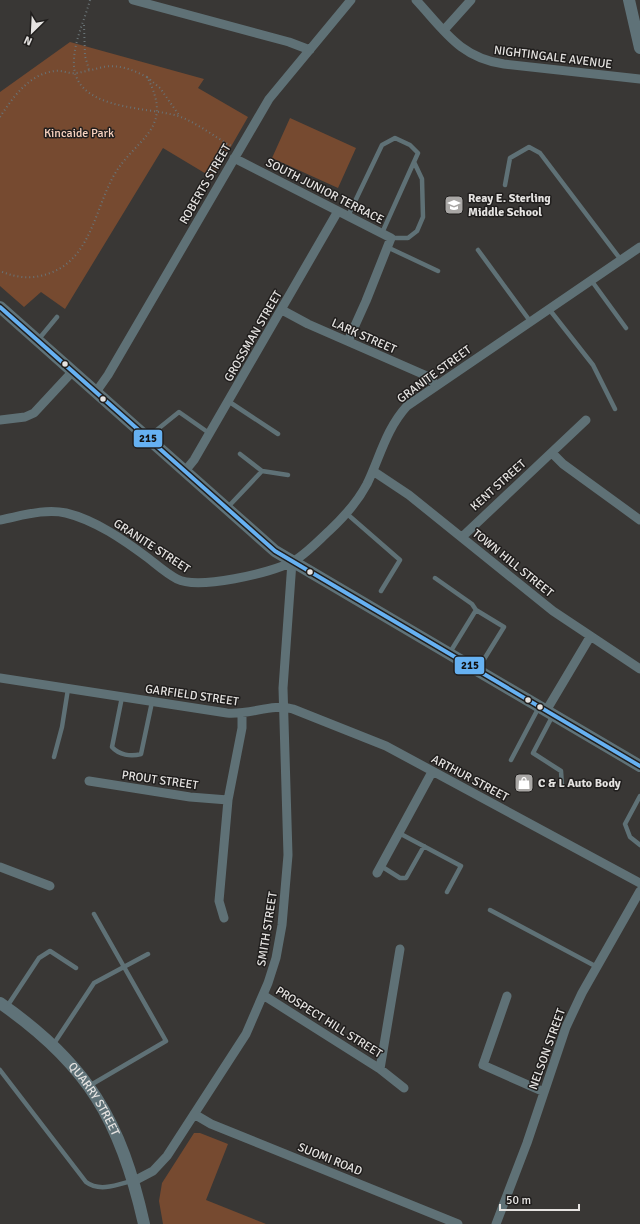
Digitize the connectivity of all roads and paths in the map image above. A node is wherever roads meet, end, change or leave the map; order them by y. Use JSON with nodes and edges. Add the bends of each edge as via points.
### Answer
{"nodes":[{"id":1,"x":90,"y":0,"type":"edge"},
{"id":2,"x":133,"y":0,"type":"edge"},
{"id":3,"x":351,"y":0,"type":"edge"},
{"id":4,"x":416,"y":0,"type":"edge"},
{"id":5,"x":471,"y":0,"type":"edge"},
{"id":6,"x":629,"y":0,"type":"edge"},
{"id":7,"x":84,"y":24,"type":"junction"},
{"id":8,"x":444,"y":30,"type":"junction"},
{"id":9,"x":640,"y":48,"type":"edge"},
{"id":10,"x":310,"y":50,"type":"junction"},
{"id":11,"x":90,"y":70,"type":"junction"},
{"id":12,"x":76,"y":73,"type":"junction"},
{"id":13,"x":147,"y":77,"type":"junction"},
{"id":14,"x":640,"y":79,"type":"edge"},
{"id":15,"x":157,"y":111,"type":"junction"},
{"id":16,"x":179,"y":116,"type":"junction"},
{"id":17,"x":0,"y":117,"type":"edge"},
{"id":18,"x":236,"y":155,"type":"junction"},
{"id":19,"x":414,"y":162,"type":"junction"},
{"id":20,"x":505,"y":185,"type":"dead end"},
{"id":21,"x":338,"y":211,"type":"junction"},
{"id":22,"x":348,"y":216,"type":"junction"},
{"id":23,"x":382,"y":233,"type":"junction"},
{"id":24,"x":391,"y":238,"type":"junction"},
{"id":25,"x":387,"y":247,"type":"junction"},
{"id":26,"x":640,"y":247,"type":"edge"},
{"id":27,"x":478,"y":250,"type":"dead end"},
{"id":28,"x":621,"y":260,"type":"junction"},
{"id":29,"x":0,"y":271,"type":"edge"},
{"id":30,"x":438,"y":271,"type":"dead end"},
{"id":31,"x":591,"y":280,"type":"junction"},
{"id":32,"x":0,"y":307,"type":"edge"},
{"id":33,"x":549,"y":309,"type":"junction"},
{"id":34,"x":282,"y":310,"type":"junction"},
{"id":35,"x":57,"y":317,"type":"dead end"},
{"id":36,"x":530,"y":322,"type":"junction"},
{"id":37,"x":626,"y":328,"type":"dead end"},
{"id":38,"x":38,"y":340,"type":"junction"},
{"id":39,"x":348,"y":341,"type":"junction"},
{"id":40,"x":73,"y":371,"type":"junction"},
{"id":41,"x":436,"y":385,"type":"junction"},
{"id":42,"x":96,"y":392,"type":"junction"},
{"id":43,"x":228,"y":401,"type":"junction"},
{"id":44,"x":615,"y":409,"type":"dead end"},
{"id":45,"x":0,"y":420,"type":"edge"},
{"id":46,"x":586,"y":420,"type":"dead end"},
{"id":47,"x":209,"y":433,"type":"junction"},
{"id":48,"x":278,"y":434,"type":"dead end"},
{"id":49,"x":148,"y":437,"type":"junction"},
{"id":50,"x":552,"y":453,"type":"junction"},
{"id":51,"x":240,"y":454,"type":"dead end"},
{"id":52,"x":185,"y":471,"type":"junction"},
{"id":53,"x":262,"y":471,"type":"junction"},
{"id":54,"x":373,"y":471,"type":"junction"},
{"id":55,"x":288,"y":475,"type":"dead end"},
{"id":56,"x":227,"y":508,"type":"junction"},
{"id":57,"x":346,"y":513,"type":"junction"},
{"id":58,"x":0,"y":520,"type":"edge"},
{"id":59,"x":640,"y":520,"type":"edge"},
{"id":60,"x":462,"y":537,"type":"junction"},
{"id":61,"x":292,"y":562,"type":"junction"},
{"id":62,"x":435,"y":578,"type":"dead end"},
{"id":63,"x":381,"y":591,"type":"dead end"},
{"id":64,"x":476,"y":610,"type":"junction"},
{"id":65,"x":590,"y":637,"type":"junction"},
{"id":66,"x":449,"y":654,"type":"junction"},
{"id":67,"x":640,"y":669,"type":"edge"},
{"id":68,"x":477,"y":670,"type":"junction"},
{"id":69,"x":0,"y":678,"type":"edge"},
{"id":70,"x":68,"y":689,"type":"junction"},
{"id":71,"x":122,"y":697,"type":"junction"},
{"id":72,"x":152,"y":702,"type":"junction"},
{"id":73,"x":283,"y":707,"type":"junction"},
{"id":74,"x":546,"y":711,"type":"junction"},
{"id":75,"x":242,"y":714,"type":"junction"},
{"id":76,"x":54,"y":757,"type":"dead end"},
{"id":77,"x":511,"y":760,"type":"dead end"},
{"id":78,"x":640,"y":766,"type":"edge"},
{"id":79,"x":432,"y":772,"type":"junction"},
{"id":80,"x":89,"y":781,"type":"dead end"},
{"id":81,"x":562,"y":786,"type":"dead end"},
{"id":82,"x":640,"y":796,"type":"edge"},
{"id":83,"x":228,"y":800,"type":"junction"},
{"id":84,"x":399,"y":833,"type":"junction"},
{"id":85,"x":640,"y":845,"type":"edge"},
{"id":86,"x":424,"y":846,"type":"junction"},
{"id":87,"x":0,"y":867,"type":"edge"},
{"id":88,"x":379,"y":870,"type":"joint"},
{"id":89,"x":640,"y":883,"type":"edge"},
{"id":90,"x":50,"y":886,"type":"dead end"},
{"id":91,"x":640,"y":891,"type":"edge"},
{"id":92,"x":447,"y":892,"type":"dead end"},
{"id":93,"x":490,"y":910,"type":"dead end"},
{"id":94,"x":94,"y":914,"type":"dead end"},
{"id":95,"x":224,"y":918,"type":"dead end"},
{"id":96,"x":400,"y":949,"type":"dead end"},
{"id":97,"x":148,"y":954,"type":"dead end"},
{"id":98,"x":597,"y":967,"type":"junction"},
{"id":99,"x":76,"y":968,"type":"dead end"},
{"id":100,"x":125,"y":968,"type":"junction"},
{"id":101,"x":263,"y":995,"type":"junction"},
{"id":102,"x":507,"y":996,"type":"dead end"},
{"id":103,"x":3,"y":1006,"type":"edge"},
{"id":104,"x":53,"y":1045,"type":"junction"},
{"id":105,"x":380,"y":1069,"type":"junction"},
{"id":106,"x":0,"y":1070,"type":"edge"},
{"id":107,"x":89,"y":1086,"type":"junction"},
{"id":108,"x":404,"y":1088,"type":"dead end"},
{"id":109,"x":544,"y":1092,"type":"junction"},
{"id":110,"x":194,"y":1114,"type":"junction"},
{"id":111,"x":134,"y":1180,"type":"junction"},
{"id":112,"x":144,"y":1224,"type":"edge"},
{"id":113,"x":458,"y":1224,"type":"edge"},
{"id":114,"x":496,"y":1224,"type":"edge"}],
"edges":[{"from":1,"to":7,"type":"path"},
{"from":2,"to":10,"type":"street"},
{"from":3,"to":10,"type":"street","name":"ROBERTS STREET"},
{"from":4,"to":8,"type":"street","name":"NIGHTINGALE AVENUE"},
{"from":5,"to":8,"type":"street"},
{"from":6,"to":9,"type":"main road"},
{"from":7,"to":11,"type":"path","via":[[84,56]]},
{"from":7,"to":12,"type":"path","via":[[77,40],[74,60]]},
{"from":8,"to":14,"type":"street","name":"NIGHTINGALE AVENUE","via":[[466,51],[490,62]]},
{"from":10,"to":18,"type":"street","name":"ROBERTS STREET","via":[[269,99]]},
{"from":11,"to":12,"type":"path"},
{"from":11,"to":13,"type":"path","via":[[119,66]]},
{"from":12,"to":15,"type":"path","via":[[85,88],[110,104]]},
{"from":12,"to":17,"type":"path","via":[[53,71],[39,77],[18,90]]},
{"from":13,"to":15,"type":"path","via":[[157,100]]},
{"from":13,"to":16,"type":"path","via":[[160,88]]},
{"from":15,"to":16,"type":"path"},
{"from":15,"to":29,"type":"path","via":[[148,135],[116,171],[77,256],[66,266],[43,276],[25,278]]},
{"from":16,"to":18,"type":"path"},
{"from":18,"to":21,"type":"street","name":"SOUTH JUNIOR TERRACE"},
{"from":18,"to":42,"type":"street","name":"ROBERTS STREET"},
{"from":19,"to":22,"type":"lane","via":[[418,153],[410,145],[395,138],[382,145]]},
{"from":19,"to":23,"type":"lane"},
{"from":19,"to":24,"type":"lane","via":[[422,179],[423,218],[417,231],[408,238]]},
{"from":20,"to":28,"type":"lane","via":[[510,158],[529,147],[540,153]]},
{"from":21,"to":22,"type":"street","name":"SOUTH JUNIOR TERRACE"},
{"from":21,"to":34,"type":"street","name":"GROSSMAN STREET"},
{"from":22,"to":23,"type":"street","name":"SOUTH JUNIOR TERRACE"},
{"from":23,"to":24,"type":"street","name":"SOUTH JUNIOR TERRACE"},
{"from":24,"to":25,"type":"street","name":"SOUTH JUNIOR TERRACE"},
{"from":25,"to":30,"type":"lane"},
{"from":25,"to":39,"type":"street","name":"SOUTH JUNIOR TERRACE"},
{"from":26,"to":28,"type":"street","name":"GRANITE STREET"},
{"from":27,"to":36,"type":"lane"},
{"from":28,"to":31,"type":"street","name":"GRANITE STREET"},
{"from":31,"to":33,"type":"street","name":"GRANITE STREET"},
{"from":31,"to":37,"type":"lane"},
{"from":32,"to":38,"type":"main road"},
{"from":33,"to":36,"type":"street","name":"GRANITE STREET"},
{"from":33,"to":44,"type":"lane","via":[[593,365]]},
{"from":34,"to":39,"type":"street","name":"LARK STREET"},
{"from":34,"to":43,"type":"street","name":"GROSSMAN STREET"},
{"from":35,"to":38,"type":"lane"},
{"from":36,"to":41,"type":"street","name":"GRANITE STREET"},
{"from":38,"to":40,"type":"main road"},
{"from":39,"to":41,"type":"street","name":"LARK STREET","via":[[427,376]]},
{"from":40,"to":42,"type":"main road"},
{"from":40,"to":45,"type":"street","via":[[34,413],[25,417]]},
{"from":41,"to":54,"type":"street","name":"GRANITE STREET","via":[[413,401],[397,418]]},
{"from":42,"to":49,"type":"main road"},
{"from":43,"to":47,"type":"street","name":"GROSSMAN STREET"},
{"from":43,"to":48,"type":"lane"},
{"from":46,"to":50,"type":"street","name":"KENT STREET"},
{"from":47,"to":49,"type":"lane","via":[[179,412]]},
{"from":47,"to":52,"type":"street","name":"GROSSMAN STREET"},
{"from":49,"to":52,"type":"main road"},
{"from":50,"to":59,"type":"street","via":[[563,464]]},
{"from":50,"to":60,"type":"street","name":"KENT STREET"},
{"from":51,"to":53,"type":"lane"},
{"from":52,"to":56,"type":"main road"},
{"from":53,"to":55,"type":"lane"},
{"from":53,"to":56,"type":"lane"},
{"from":54,"to":57,"type":"street","name":"GRANITE STREET","via":[[363,491]]},
{"from":54,"to":60,"type":"street","name":"TOWN HILL STREET"},
{"from":56,"to":61,"type":"main road","via":[[270,547]]},
{"from":57,"to":61,"type":"street","name":"GRANITE STREET","via":[[326,534]]},
{"from":57,"to":63,"type":"lane","via":[[400,560]]},
{"from":58,"to":61,"type":"street","name":"GRANITE STREET","via":[[48,512],[74,515],[120,539],[176,579],[187,583],[205,583],[244,576]]},
{"from":60,"to":65,"type":"street","name":"TOWN HILL STREET","via":[[530,593]]},
{"from":61,"to":66,"type":"main road"},
{"from":61,"to":73,"type":"street"},
{"from":62,"to":64,"type":"lane","via":[[472,604]]},
{"from":64,"to":66,"type":"lane"},
{"from":64,"to":68,"type":"lane","via":[[504,627]]},
{"from":65,"to":67,"type":"street","name":"TOWN HILL STREET"},
{"from":65,"to":74,"type":"street"},
{"from":66,"to":68,"type":"main road"},
{"from":68,"to":74,"type":"main road"},
{"from":69,"to":70,"type":"street","name":"GARFIELD STREET"},
{"from":70,"to":71,"type":"street","name":"GARFIELD STREET"},
{"from":70,"to":76,"type":"lane"},
{"from":71,"to":72,"type":"street","name":"GARFIELD STREET"},
{"from":71,"to":72,"type":"lane","via":[[112,747],[117,753],[136,756],[141,754]]},
{"from":72,"to":75,"type":"street","name":"GARFIELD STREET"},
{"from":73,"to":75,"type":"street","name":"GARFIELD STREET"},
{"from":73,"to":79,"type":"street","name":"ARTHUR STREET","via":[[371,739]]},
{"from":73,"to":101,"type":"street","name":"SMITH STREET","via":[[287,777],[287,865],[276,958]]},
{"from":74,"to":77,"type":"lane"},
{"from":74,"to":78,"type":"main road"},
{"from":74,"to":81,"type":"lane","via":[[533,753],[561,771]]},
{"from":75,"to":83,"type":"street","via":[[242,728]]},
{"from":79,"to":84,"type":"street"},
{"from":79,"to":89,"type":"street","name":"ARTHUR STREET"},
{"from":80,"to":83,"type":"street","name":"PROUT STREET","via":[[190,797]]},
{"from":82,"to":85,"type":"lane","via":[[625,824],[630,837]]},
{"from":83,"to":95,"type":"street","via":[[219,901]]},
{"from":84,"to":86,"type":"lane"},
{"from":84,"to":88,"type":"street"},
{"from":86,"to":88,"type":"lane","via":[[406,878]]},
{"from":86,"to":92,"type":"lane","via":[[461,866]]},
{"from":87,"to":90,"type":"street"},
{"from":91,"to":98,"type":"street","name":"NELSON STREET"},
{"from":93,"to":98,"type":"lane"},
{"from":94,"to":100,"type":"lane"},
{"from":96,"to":105,"type":"street","name":"PROSPECT HILL STREET"},
{"from":97,"to":100,"type":"lane"},
{"from":98,"to":109,"type":"street","name":"NELSON STREET","via":[[566,1027]]},
{"from":99,"to":103,"type":"lane","via":[[50,951],[44,954]]},
{"from":100,"to":104,"type":"lane","via":[[94,983]]},
{"from":100,"to":107,"type":"lane","via":[[166,1041]]},
{"from":101,"to":105,"type":"street","name":"PROSPECT HILL STREET"},
{"from":101,"to":110,"type":"street","name":"SMITH STREET","via":[[246,1034]]},
{"from":102,"to":109,"type":"street","via":[[483,1064]]},
{"from":103,"to":104,"type":"main road","name":"QUARRY STREET"},
{"from":104,"to":107,"type":"main road","name":"QUARRY STREET"},
{"from":105,"to":108,"type":"street"},
{"from":106,"to":111,"type":"lane","via":[[86,1182],[102,1187]]},
{"from":107,"to":111,"type":"main road","name":"QUARRY STREET","via":[[118,1135]]},
{"from":109,"to":114,"type":"street","name":"NELSON STREET"},
{"from":110,"to":111,"type":"street","name":"SMITH STREET","via":[[160,1165],[149,1174]]},
{"from":110,"to":113,"type":"street","name":"SUOMI ROAD","via":[[211,1124]]},
{"from":111,"to":112,"type":"main road","name":"QUARRY STREET"}]}
